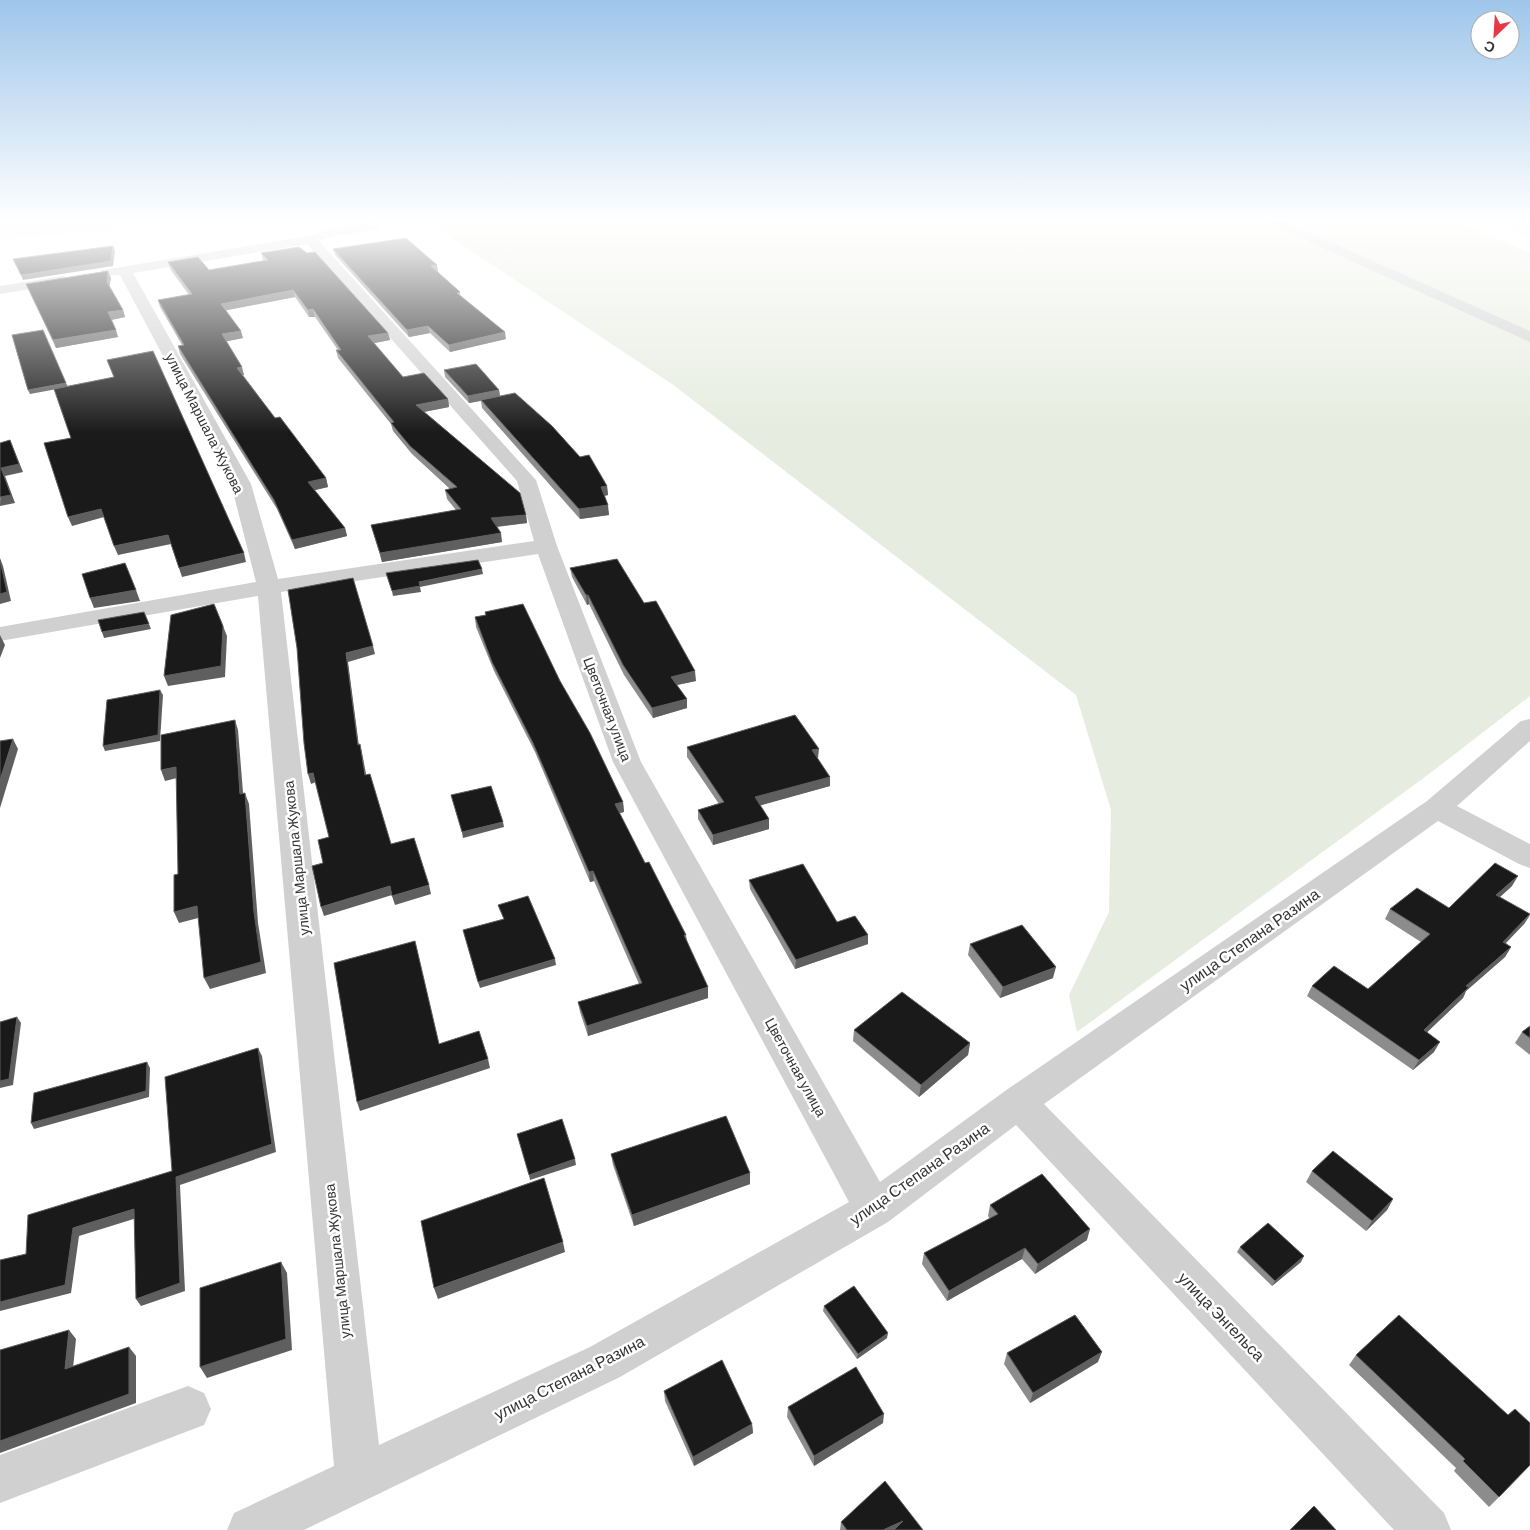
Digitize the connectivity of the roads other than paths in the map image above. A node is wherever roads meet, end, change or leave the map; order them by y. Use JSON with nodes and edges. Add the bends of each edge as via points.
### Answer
{"nodes":[{"id":1,"x":121,"y":290,"type":"edge"},
{"id":2,"x":355,"y":290,"type":"edge"},
{"id":3,"x":1427,"y":290,"type":"edge"},
{"id":4,"x":1530,"y":337,"type":"edge"},
{"id":5,"x":546,"y":546,"type":"junction"},
{"id":6,"x":269,"y":587,"type":"junction"},
{"id":7,"x":0,"y":634,"type":"edge"},
{"id":8,"x":1530,"y":727,"type":"edge"},
{"id":9,"x":1437,"y":808,"type":"junction"},
{"id":10,"x":1530,"y":857,"type":"edge"},
{"id":11,"x":1018,"y":1102,"type":"junction"},
{"id":12,"x":874,"y":1209,"type":"junction"},
{"id":13,"x":188,"y":1409,"type":"dead end"},
{"id":14,"x":359,"y":1478,"type":"junction"},
{"id":15,"x":0,"y":1479,"type":"edge"},
{"id":16,"x":251,"y":1530,"type":"edge"},
{"id":17,"x":1427,"y":1530,"type":"edge"}],
"edges":[{"from":1,"to":6,"type":"street","name":"улица Маршала Жукова","via":[[240,484]]},
{"from":2,"to":5,"type":"street","name":"Цветочная улица","via":[[526,480]]},
{"from":3,"to":4,"type":"street"},
{"from":5,"to":6,"type":"street"},
{"from":5,"to":12,"type":"street","name":"Цветочная улица","via":[[627,762]]},
{"from":6,"to":7,"type":"street"},
{"from":6,"to":14,"type":"street","name":"улица Маршала Жукова"},
{"from":8,"to":9,"type":"street","name":"улица Степана Разина"},
{"from":9,"to":10,"type":"street"},
{"from":9,"to":11,"type":"street","name":"улица Степана Разина"},
{"from":11,"to":12,"type":"street","name":"улица Степана Разина"},
{"from":11,"to":17,"type":"street","name":"улица Энгельса"},
{"from":12,"to":14,"type":"street","name":"улица Степана Разина","via":[[605,1362]]},
{"from":13,"to":15,"type":"street"},
{"from":14,"to":16,"type":"street","name":"улица Степана Разина"}]}
